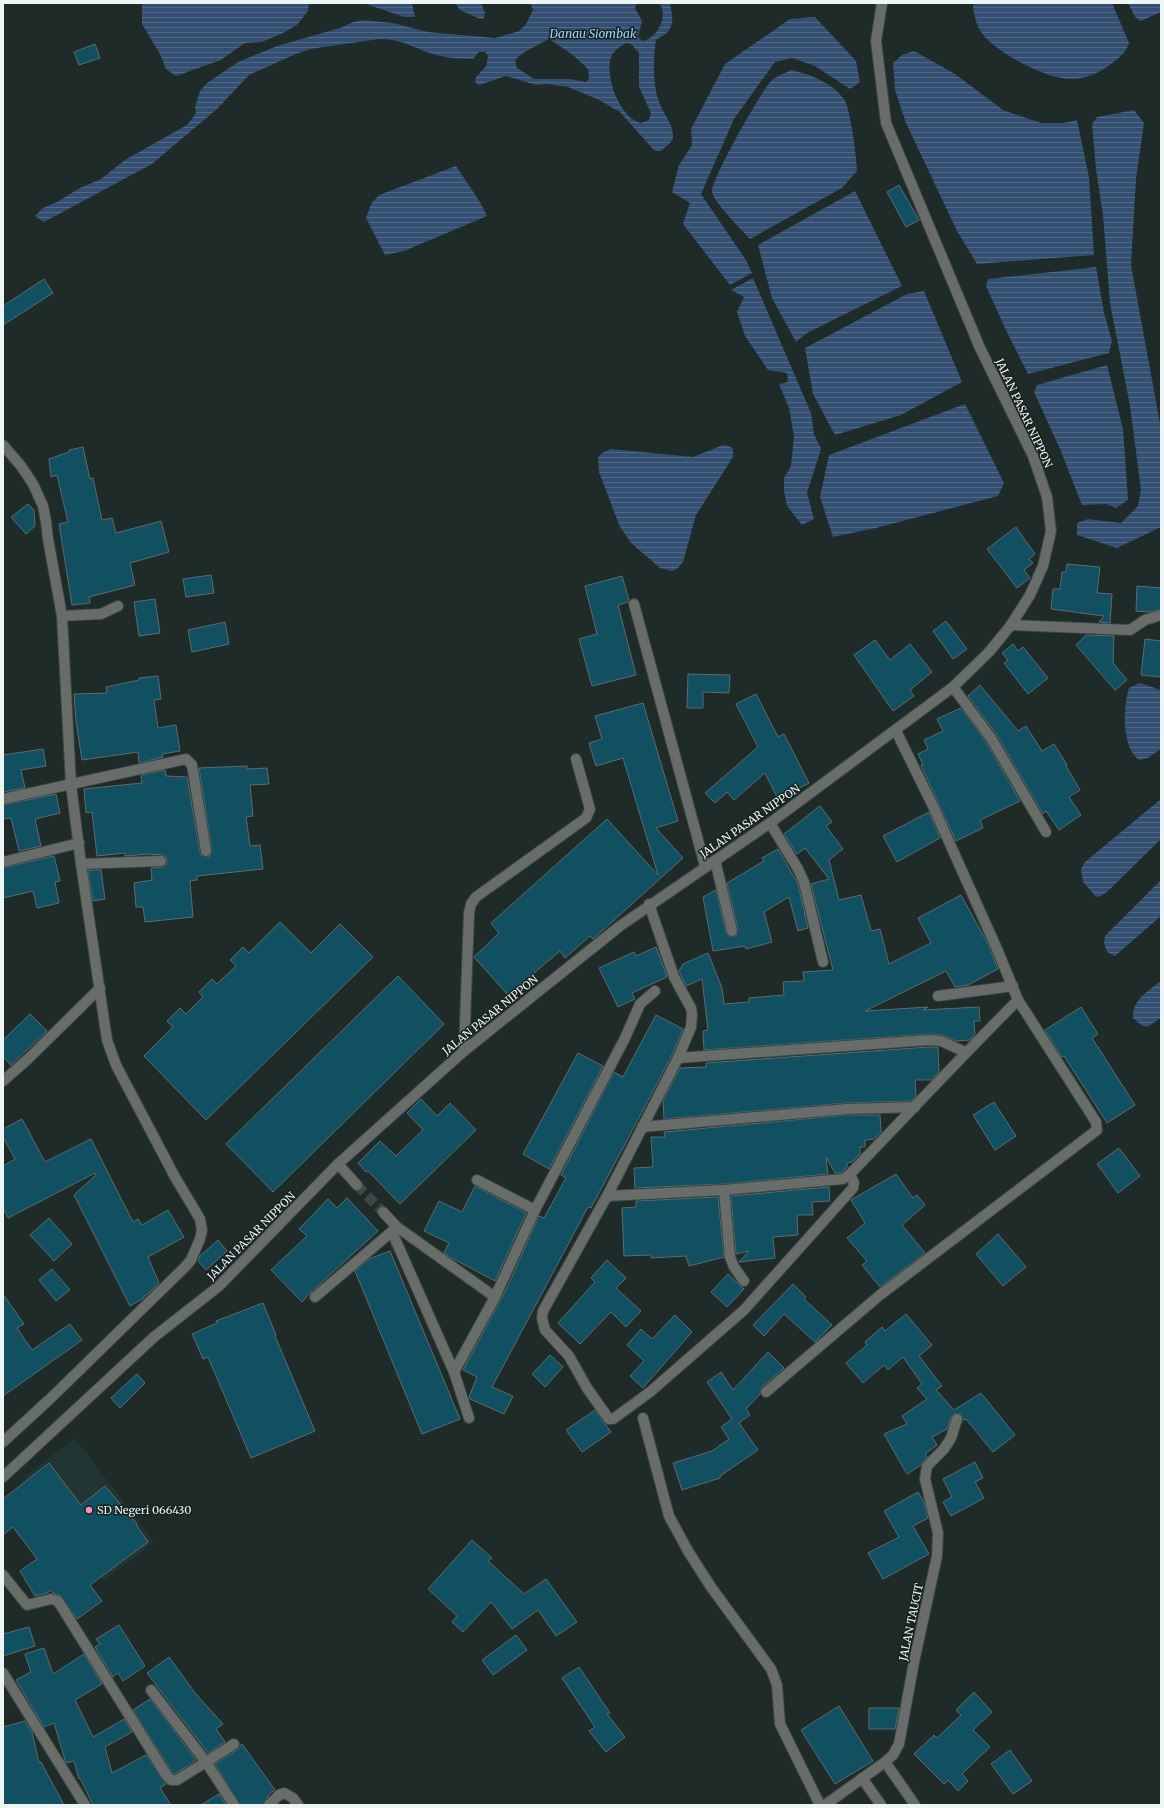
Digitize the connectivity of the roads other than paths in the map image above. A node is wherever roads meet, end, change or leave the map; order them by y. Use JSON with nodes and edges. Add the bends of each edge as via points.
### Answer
{"nodes":[{"id":1,"x":882,"y":3,"type":"edge"},
{"id":2,"x":3,"y":445,"type":"edge"},
{"id":3,"x":634,"y":604,"type":"dead end"},
{"id":4,"x":118,"y":606,"type":"dead end"},
{"id":5,"x":1161,"y":615,"type":"edge"},
{"id":6,"x":62,"y":616,"type":"junction"},
{"id":7,"x":1011,"y":625,"type":"junction"},
{"id":8,"x":953,"y":687,"type":"junction"},
{"id":9,"x":896,"y":731,"type":"junction"},
{"id":10,"x":576,"y":759,"type":"dead end"},
{"id":11,"x":71,"y":785,"type":"junction"},
{"id":12,"x":3,"y":799,"type":"edge"},
{"id":13,"x":770,"y":823,"type":"junction"},
{"id":14,"x":1046,"y":832,"type":"dead end"},
{"id":15,"x":79,"y":843,"type":"junction"},
{"id":16,"x":206,"y":851,"type":"dead end"},
{"id":17,"x":715,"y":860,"type":"junction"},
{"id":18,"x":161,"y":861,"type":"dead end"},
{"id":19,"x":3,"y":862,"type":"edge"},
{"id":20,"x":81,"y":864,"type":"junction"},
{"id":21,"x":705,"y":866,"type":"junction"},
{"id":22,"x":649,"y":904,"type":"junction"},
{"id":23,"x":732,"y":931,"type":"dead end"},
{"id":24,"x":822,"y":962,"type":"dead end"},
{"id":25,"x":1013,"y":986,"type":"junction"},
{"id":26,"x":100,"y":988,"type":"junction"},
{"id":27,"x":655,"y":991,"type":"dead end"},
{"id":28,"x":938,"y":996,"type":"dead end"},
{"id":29,"x":1018,"y":1000,"type":"junction"},
{"id":30,"x":464,"y":1051,"type":"junction"},
{"id":31,"x":965,"y":1052,"type":"junction"},
{"id":32,"x":678,"y":1058,"type":"junction"},
{"id":33,"x":3,"y":1081,"type":"edge"},
{"id":34,"x":915,"y":1107,"type":"junction"},
{"id":35,"x":642,"y":1127,"type":"junction"},
{"id":36,"x":338,"y":1164,"type":"junction"},
{"id":37,"x":850,"y":1174,"type":"junction"},
{"id":38,"x":477,"y":1180,"type":"dead end"},
{"id":39,"x":357,"y":1185,"type":"tunnel mouth"},
{"id":40,"x":724,"y":1190,"type":"junction"},
{"id":41,"x":607,"y":1196,"type":"junction"},
{"id":42,"x":535,"y":1210,"type":"junction"},
{"id":43,"x":383,"y":1212,"type":"tunnel mouth"},
{"id":44,"x":395,"y":1229,"type":"junction"},
{"id":45,"x":744,"y":1281,"type":"dead end"},
{"id":46,"x":495,"y":1296,"type":"junction"},
{"id":47,"x":315,"y":1297,"type":"dead end"},
{"id":48,"x":454,"y":1372,"type":"junction"},
{"id":49,"x":766,"y":1392,"type":"dead end"},
{"id":50,"x":469,"y":1418,"type":"dead end"},
{"id":51,"x":643,"y":1418,"type":"dead end"},
{"id":52,"x":957,"y":1419,"type":"dead end"},
{"id":53,"x":3,"y":1442,"type":"edge"},
{"id":54,"x":3,"y":1478,"type":"edge"},
{"id":55,"x":3,"y":1575,"type":"edge"},
{"id":56,"x":3,"y":1674,"type":"edge"},
{"id":57,"x":151,"y":1690,"type":"dead end"},
{"id":58,"x":234,"y":1744,"type":"dead end"},
{"id":59,"x":206,"y":1762,"type":"junction"},
{"id":60,"x":885,"y":1762,"type":"junction"},
{"id":61,"x":862,"y":1778,"type":"junction"},
{"id":62,"x":86,"y":1805,"type":"edge"},
{"id":63,"x":234,"y":1805,"type":"edge"},
{"id":64,"x":269,"y":1805,"type":"edge"},
{"id":65,"x":298,"y":1805,"type":"edge"},
{"id":66,"x":820,"y":1805,"type":"edge"},
{"id":67,"x":825,"y":1805,"type":"edge"},
{"id":68,"x":881,"y":1805,"type":"edge"},
{"id":69,"x":915,"y":1805,"type":"edge"}],
"edges":[{"from":1,"to":7,"type":"street","name":"JALAN PASAR NIPPON","via":[[876,41],[886,123],[980,348],[1033,456],[1047,497],[1051,531],[1043,566],[1030,595]]},
{"from":2,"to":6,"type":"street","via":[[22,466],[43,506]]},
{"from":3,"to":21,"type":"street"},
{"from":4,"to":6,"type":"street","via":[[101,614]]},
{"from":5,"to":7,"type":"street","via":[[1145,620],[1134,629],[1121,630]]},
{"from":6,"to":11,"type":"street"},
{"from":7,"to":8,"type":"street","name":"JALAN PASAR NIPPON","via":[[989,652]]},
{"from":8,"to":9,"type":"street","name":"JALAN PASAR NIPPON"},
{"from":8,"to":14,"type":"street","via":[[990,738]]},
{"from":9,"to":13,"type":"street","name":"JALAN PASAR NIPPON"},
{"from":9,"to":25,"type":"street","via":[[936,813]]},
{"from":10,"to":30,"type":"street","via":[[590,810],[586,818],[476,897],[471,904]]},
{"from":11,"to":12,"type":"street"},
{"from":11,"to":15,"type":"street"},
{"from":11,"to":16,"type":"street","via":[[186,759],[192,765]]},
{"from":13,"to":17,"type":"street","name":"JALAN PASAR NIPPON"},
{"from":13,"to":24,"type":"street","via":[[804,882]]},
{"from":15,"to":19,"type":"street"},
{"from":15,"to":20,"type":"street"},
{"from":17,"to":21,"type":"street","name":"JALAN PASAR NIPPON"},
{"from":17,"to":23,"type":"street"},
{"from":18,"to":20,"type":"street"},
{"from":20,"to":26,"type":"street"},
{"from":21,"to":22,"type":"street","name":"JALAN PASAR NIPPON"},
{"from":22,"to":30,"type":"street","name":"JALAN PASAR NIPPON"},
{"from":22,"to":32,"type":"street","via":[[674,977],[691,1008],[691,1027]]},
{"from":25,"to":28,"type":"street"},
{"from":25,"to":29,"type":"street"},
{"from":26,"to":33,"type":"street"},
{"from":26,"to":53,"type":"street","via":[[110,1052],[174,1177],[200,1218],[202,1230],[191,1260],[185,1267]]},
{"from":27,"to":42,"type":"street","via":[[640,1004],[625,1038]]},
{"from":29,"to":31,"type":"street"},
{"from":29,"to":49,"type":"street","via":[[1096,1122],[1097,1130],[880,1295]]},
{"from":30,"to":36,"type":"street","name":"JALAN PASAR NIPPON"},
{"from":31,"to":32,"type":"street","via":[[941,1041],[928,1040]]},
{"from":31,"to":34,"type":"street"},
{"from":32,"to":35,"type":"street"},
{"from":34,"to":35,"type":"street","via":[[847,1109]]},
{"from":34,"to":37,"type":"street"},
{"from":35,"to":41,"type":"street"},
{"from":36,"to":39,"type":"street"},
{"from":36,"to":54,"type":"street","name":"JALAN PASAR NIPPON","via":[[219,1286],[154,1337]]},
{"from":37,"to":40,"type":"street","via":[[836,1180]]},
{"from":37,"to":41,"type":"street","via":[[854,1183],[853,1188],[744,1310],[650,1392],[613,1419],[609,1419],[587,1388],[569,1356],[545,1330],[542,1318]]},
{"from":38,"to":42,"type":"street"},
{"from":40,"to":41,"type":"street"},
{"from":40,"to":45,"type":"street","via":[[730,1257]]},
{"from":42,"to":46,"type":"street"},
{"from":43,"to":44,"type":"street"},
{"from":44,"to":46,"type":"street"},
{"from":44,"to":47,"type":"street"},
{"from":44,"to":48,"type":"street"},
{"from":46,"to":48,"type":"street"},
{"from":48,"to":50,"type":"street"},
{"from":51,"to":66,"type":"street","via":[[669,1516],[711,1587],[771,1669],[777,1685],[780,1724]]},
{"from":52,"to":60,"type":"street","name":"JALAN TAUCIT","via":[[951,1438],[944,1449],[927,1466],[925,1479],[938,1533],[937,1556],[900,1744]]},
{"from":55,"to":59,"type":"street","via":[[27,1605],[51,1599],[58,1601],[171,1780],[177,1780]]},
{"from":56,"to":62,"type":"street"},
{"from":57,"to":59,"type":"street"},
{"from":58,"to":59,"type":"street"},
{"from":59,"to":63,"type":"street"},
{"from":60,"to":61,"type":"street","name":"JALAN TAUCIT"},
{"from":60,"to":69,"type":"street"},
{"from":61,"to":67,"type":"street","name":"JALAN TAUCIT"},
{"from":61,"to":68,"type":"street"},
{"from":64,"to":65,"type":"street","via":[[284,1793],[293,1798]]}]}
